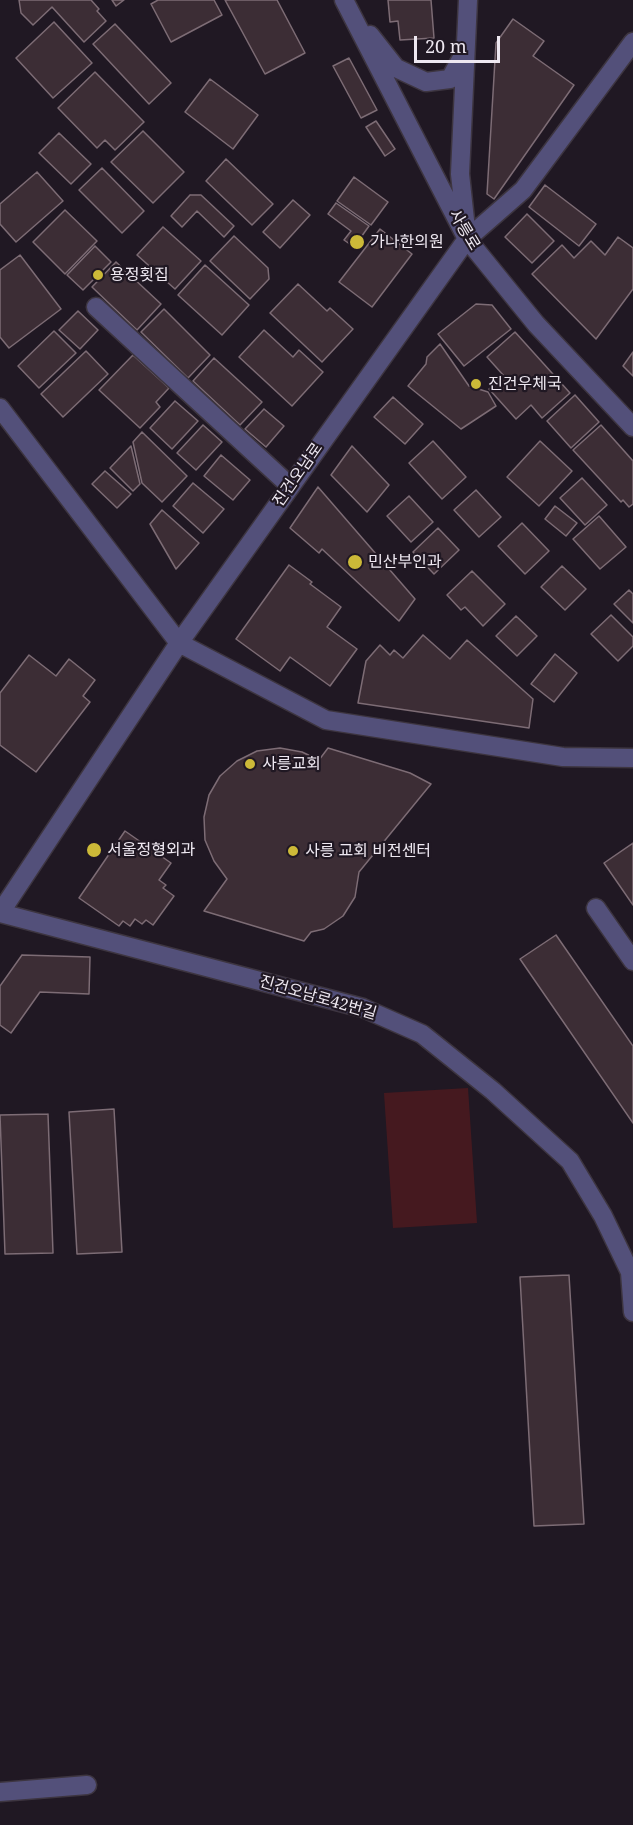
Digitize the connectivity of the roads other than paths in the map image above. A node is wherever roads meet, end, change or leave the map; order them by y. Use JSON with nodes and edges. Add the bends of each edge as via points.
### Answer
{"nodes":[{"id":1,"x":468,"y":0,"type":"edge"},
{"id":2,"x":345,"y":2,"type":"edge"},
{"id":3,"x":633,"y":42,"type":"edge"},
{"id":4,"x":466,"y":49,"type":"junction"},
{"id":5,"x":466,"y":239,"type":"junction"},
{"id":6,"x":96,"y":307,"type":"dead end"},
{"id":7,"x":0,"y":408,"type":"edge"},
{"id":8,"x":633,"y":427,"type":"edge"},
{"id":9,"x":290,"y":486,"type":"junction"},
{"id":10,"x":179,"y":643,"type":"junction"},
{"id":11,"x":633,"y":758,"type":"edge"},
{"id":12,"x":596,"y":908,"type":"dead end"},
{"id":13,"x":0,"y":913,"type":"edge"},
{"id":14,"x":633,"y":961,"type":"edge"},
{"id":15,"x":633,"y":1312,"type":"edge"},
{"id":16,"x":87,"y":1785,"type":"dead end"},
{"id":17,"x":0,"y":1792,"type":"edge"}],
"edges":[{"from":1,"to":4,"type":"street"},
{"from":2,"to":4,"type":"street","via":[[396,68],[426,82],[450,79]]},
{"from":2,"to":5,"type":"street","name":"사릉로"},
{"from":3,"to":5,"type":"street","name":"진건오남로","via":[[523,190]]},
{"from":4,"to":5,"type":"street","via":[[460,174]]},
{"from":5,"to":8,"type":"street","name":"사릉로","via":[[536,324]]},
{"from":5,"to":9,"type":"street","name":"진건오남로"},
{"from":6,"to":9,"type":"street"},
{"from":7,"to":10,"type":"street"},
{"from":9,"to":10,"type":"street","name":"진건오남로"},
{"from":10,"to":11,"type":"street","via":[[326,720],[563,757]]},
{"from":10,"to":13,"type":"street","name":"진건오남로"},
{"from":12,"to":14,"type":"street"},
{"from":13,"to":15,"type":"street","name":"진건오남로42번길","via":[[363,1008],[422,1034],[570,1161],[630,1272]]},
{"from":16,"to":17,"type":"street"}]}
